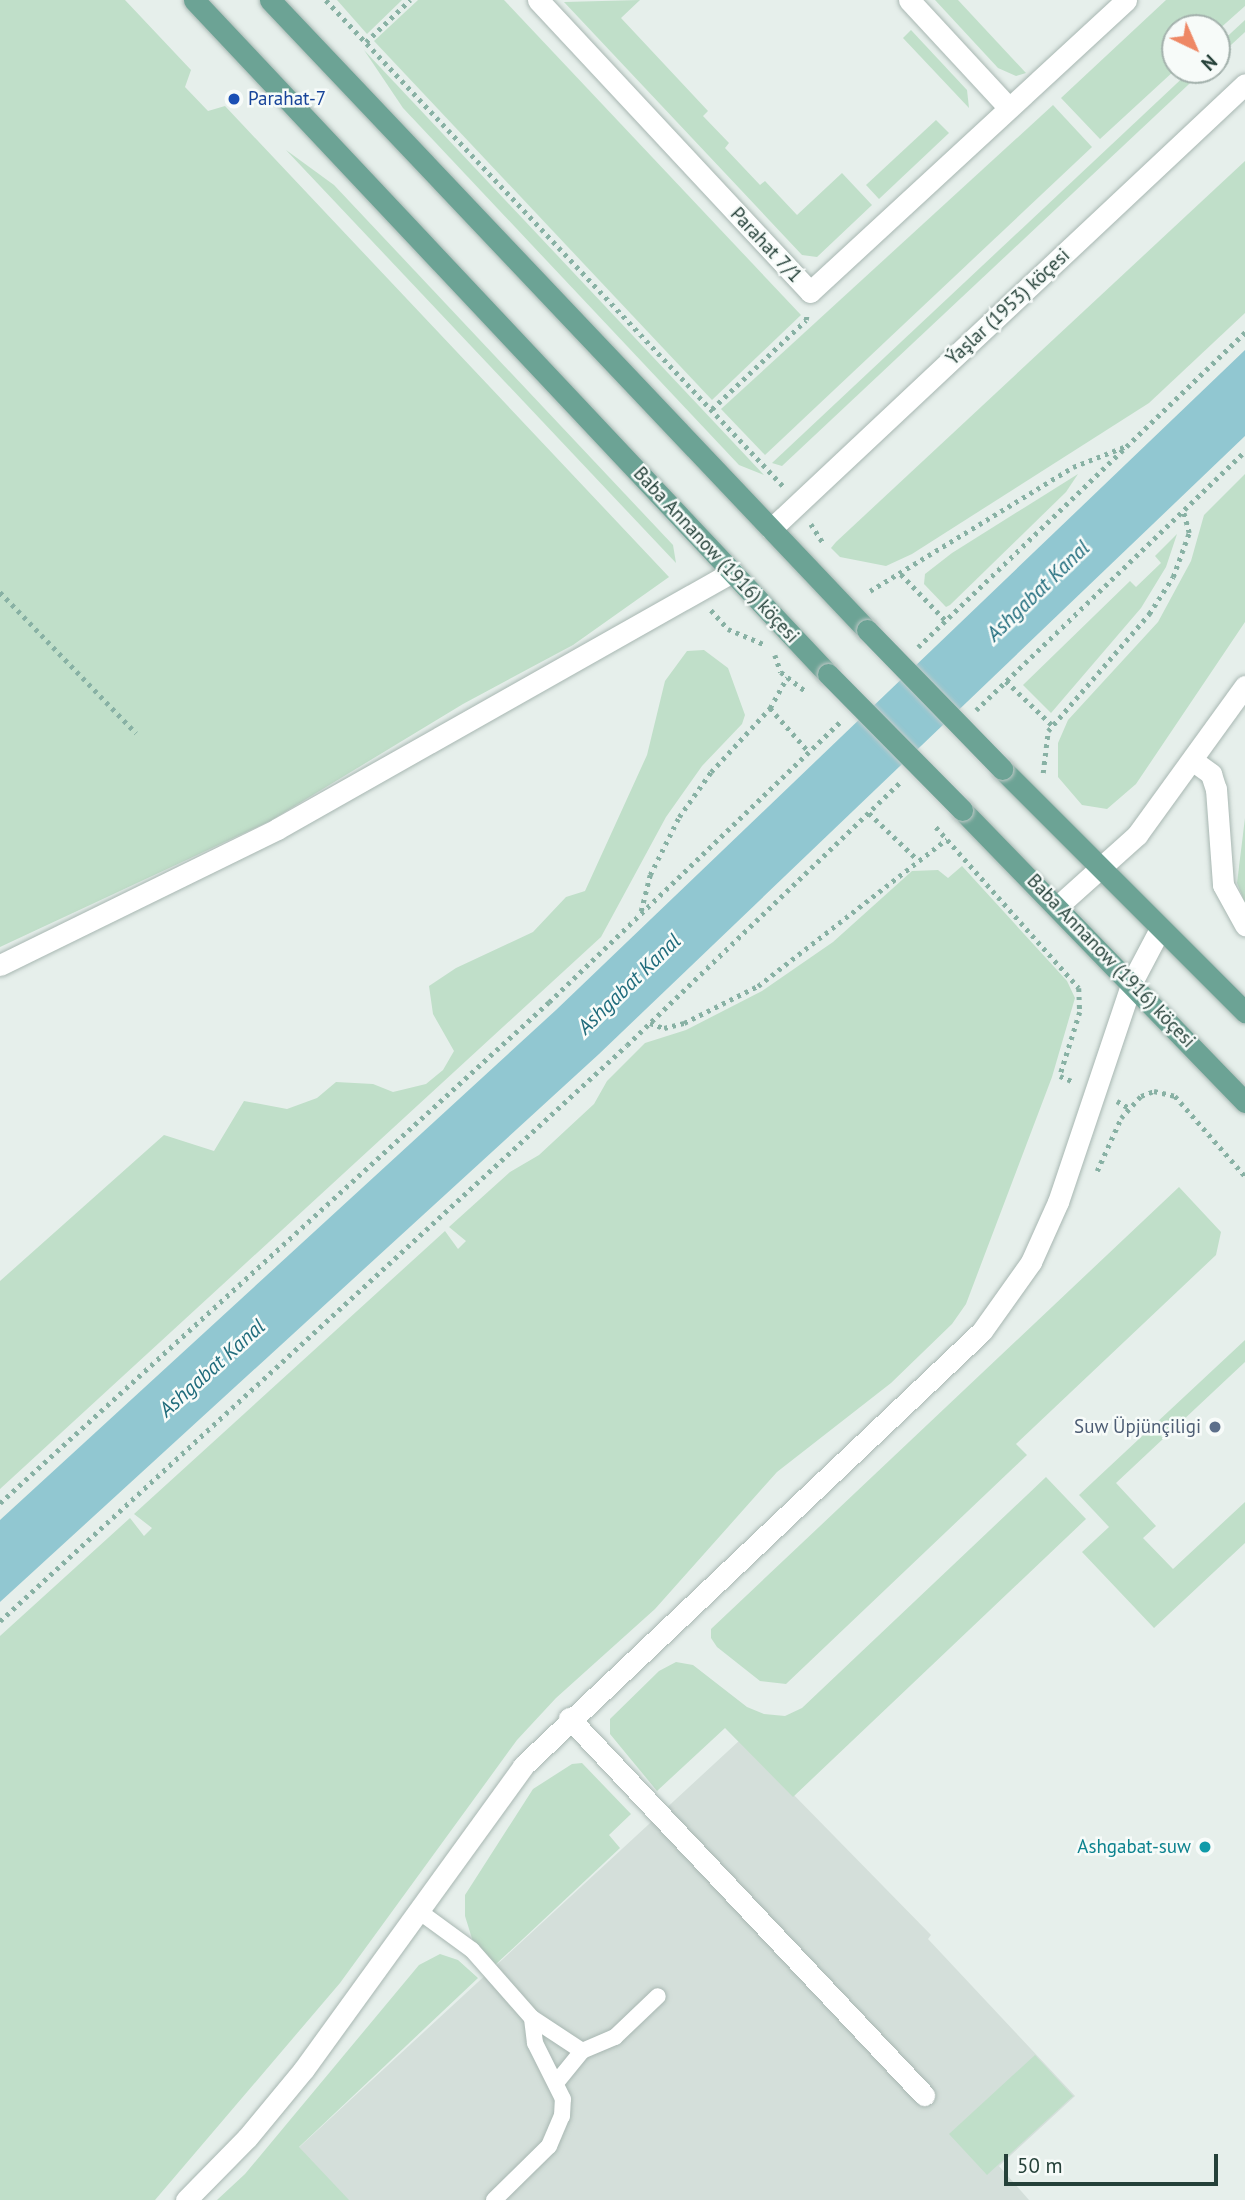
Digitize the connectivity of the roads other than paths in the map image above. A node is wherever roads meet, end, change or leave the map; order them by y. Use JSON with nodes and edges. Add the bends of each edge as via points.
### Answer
{"nodes":[{"id":1,"x":194,"y":0,"type":"edge"},
{"id":2,"x":270,"y":0,"type":"edge"},
{"id":3,"x":538,"y":0,"type":"edge"},
{"id":4,"x":909,"y":0,"type":"edge"},
{"id":5,"x":1126,"y":0,"type":"edge"},
{"id":6,"x":1245,"y":84,"type":"edge"},
{"id":7,"x":1009,"y":108,"type":"junction"},
{"id":8,"x":771,"y":529,"type":"junction"},
{"id":9,"x":732,"y":572,"type":"junction"},
{"id":10,"x":1245,"y":686,"type":"edge"},
{"id":11,"x":1192,"y":760,"type":"junction"},
{"id":12,"x":1099,"y":866,"type":"junction"},
{"id":13,"x":1059,"y":905,"type":"junction"},
{"id":14,"x":1245,"y":925,"type":"edge"},
{"id":15,"x":1160,"y":929,"type":"junction"},
{"id":16,"x":0,"y":965,"type":"edge"},
{"id":17,"x":1132,"y":982,"type":"junction"},
{"id":18,"x":1245,"y":1012,"type":"edge"},
{"id":19,"x":1245,"y":1102,"type":"edge"},
{"id":20,"x":569,"y":1718,"type":"junction"},
{"id":21,"x":420,"y":1912,"type":"junction"},
{"id":22,"x":657,"y":1996,"type":"dead end"},
{"id":23,"x":532,"y":2018,"type":"junction"},
{"id":24,"x":582,"y":2052,"type":"junction"},
{"id":25,"x":556,"y":2083,"type":"junction"},
{"id":26,"x":924,"y":2095,"type":"dead end"},
{"id":27,"x":186,"y":2200,"type":"edge"},
{"id":28,"x":494,"y":2200,"type":"edge"}],
"edges":[{"from":1,"to":9,"type":"main road","name":"Baba Annanow (1916) köçesi"},
{"from":2,"to":8,"type":"main road"},
{"from":3,"to":7,"type":"street","name":"Parahat 7/1","via":[[810,292]]},
{"from":4,"to":7,"type":"street"},
{"from":5,"to":7,"type":"street","name":"Parahat 7/1"},
{"from":6,"to":8,"type":"street","name":"Ýaşlar (1953) köçesi"},
{"from":8,"to":12,"type":"main road","bridge":true},
{"from":9,"to":13,"type":"main road","name":"Baba Annanow (1916) köçesi","bridge":true},
{"from":9,"to":16,"type":"street","via":[[277,829]]},
{"from":10,"to":11,"type":"street"},
{"from":11,"to":12,"type":"street","via":[[1137,835]]},
{"from":11,"to":14,"type":"street","via":[[1211,774],[1216,789],[1223,885]]},
{"from":12,"to":13,"type":"street"},
{"from":12,"to":15,"type":"main road"},
{"from":13,"to":17,"type":"main road","name":"Baba Annanow (1916) köçesi"},
{"from":15,"to":17,"type":"street"},
{"from":15,"to":18,"type":"main road"},
{"from":17,"to":19,"type":"main road","name":"Baba Annanow (1916) köçesi"},
{"from":17,"to":20,"type":"street","via":[[1058,1202],[1031,1262],[982,1331]]},
{"from":20,"to":21,"type":"street","via":[[523,1766]]},
{"from":20,"to":26,"type":"street"},
{"from":21,"to":23,"type":"lane","via":[[472,1950]]},
{"from":21,"to":27,"type":"street","via":[[247,2138]]},
{"from":22,"to":24,"type":"lane","via":[[615,2037]]},
{"from":23,"to":24,"type":"lane"},
{"from":23,"to":25,"type":"lane","via":[[535,2043]]},
{"from":24,"to":25,"type":"lane"},
{"from":25,"to":28,"type":"lane","via":[[563,2108],[550,2146]]}]}
